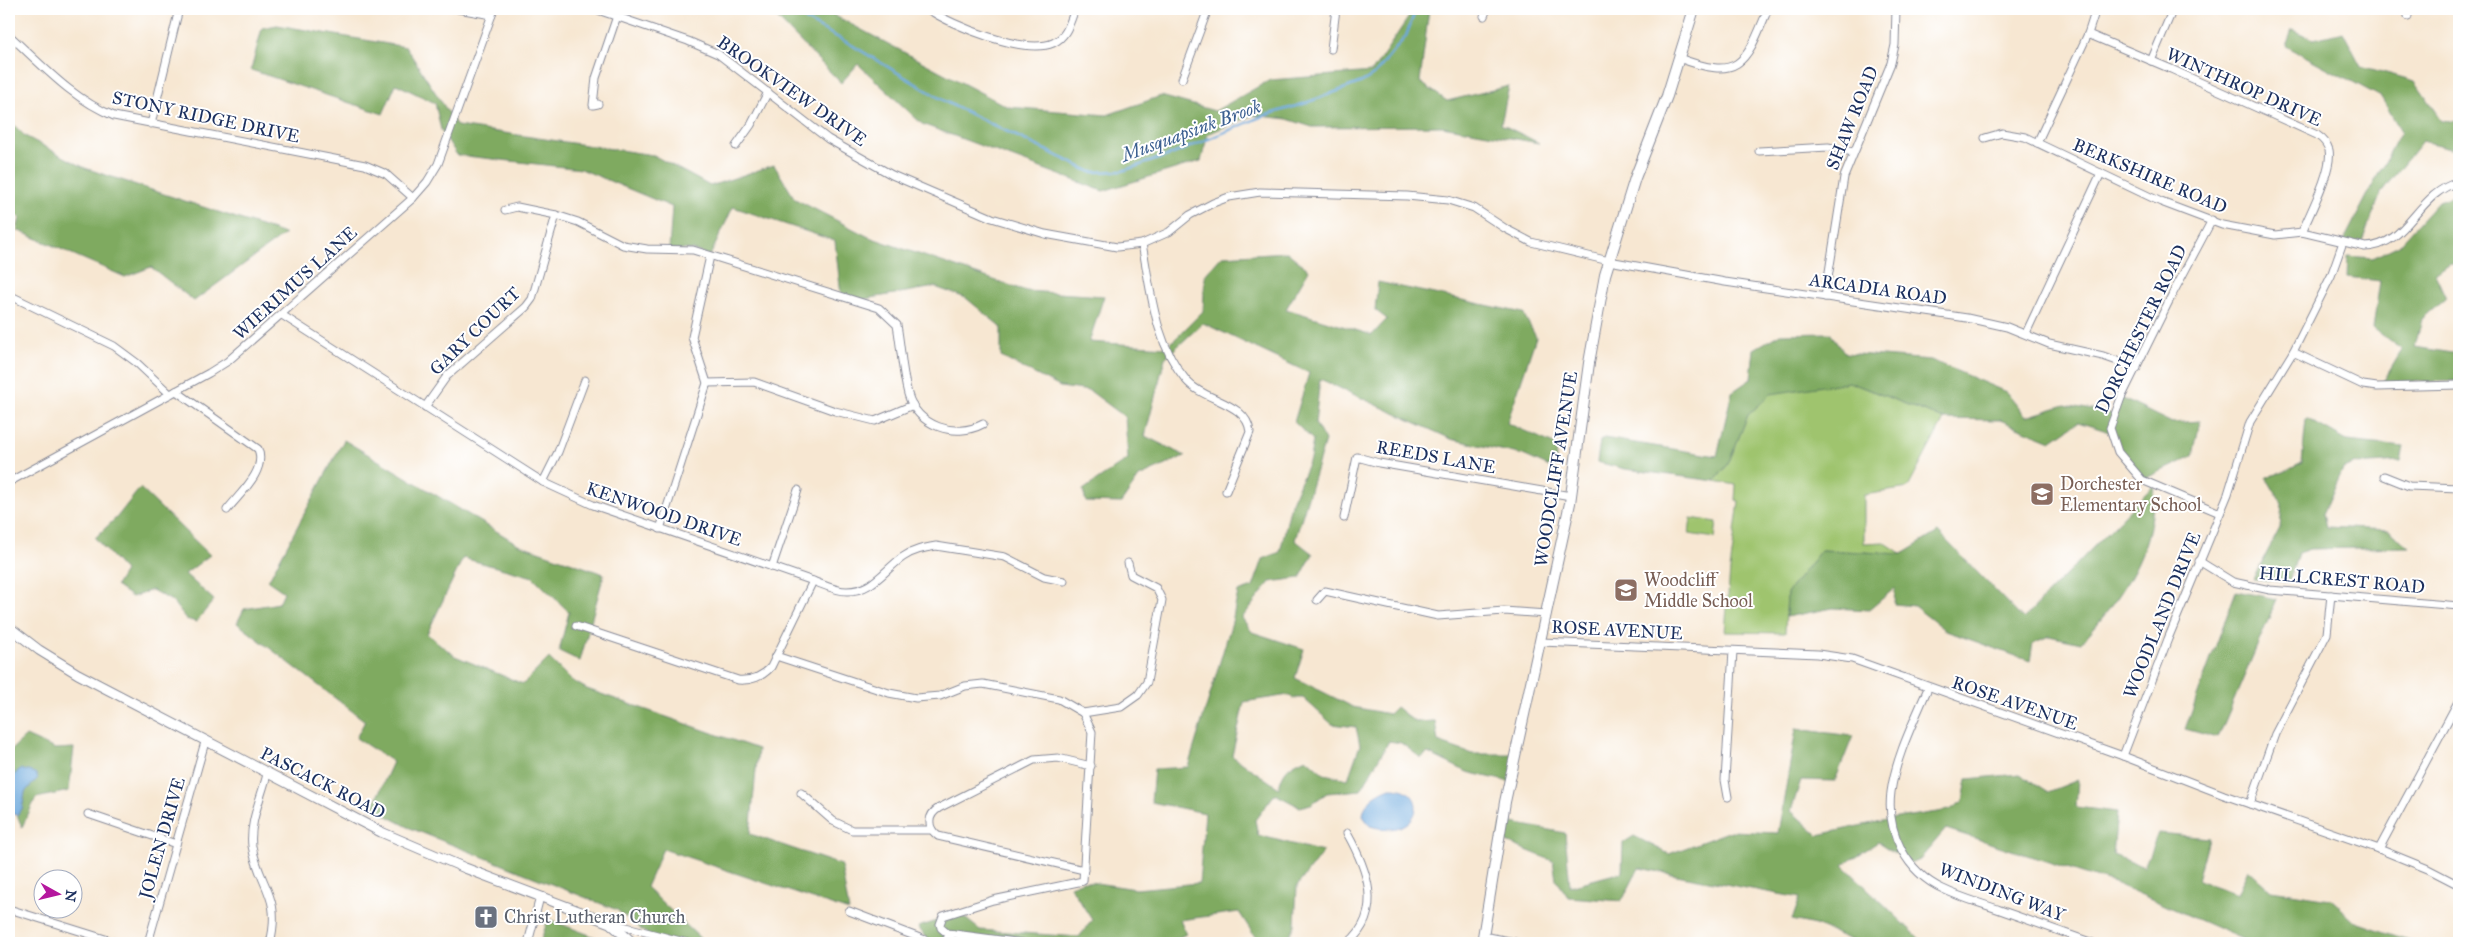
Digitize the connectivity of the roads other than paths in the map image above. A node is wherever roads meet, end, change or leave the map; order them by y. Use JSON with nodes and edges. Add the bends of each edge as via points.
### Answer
{"nodes":[{"id":1,"x":179,"y":9,"type":"edge"},
{"id":2,"x":458,"y":9,"type":"edge"},
{"id":3,"x":595,"y":9,"type":"edge"},
{"id":4,"x":928,"y":9,"type":"edge"},
{"id":5,"x":1076,"y":9,"type":"edge"},
{"id":6,"x":1208,"y":9,"type":"edge"},
{"id":7,"x":1336,"y":9,"type":"edge"},
{"id":8,"x":1694,"y":9,"type":"edge"},
{"id":9,"x":1768,"y":9,"type":"edge"},
{"id":10,"x":1896,"y":9,"type":"edge"},
{"id":11,"x":2096,"y":9,"type":"edge"},
{"id":12,"x":2173,"y":9,"type":"edge"},
{"id":13,"x":493,"y":12,"type":"edge"},
{"id":14,"x":616,"y":16,"type":"junction"},
{"id":15,"x":2088,"y":34,"type":"junction"},
{"id":16,"x":9,"y":35,"type":"edge"},
{"id":17,"x":1331,"y":49,"type":"dead end"},
{"id":18,"x":1679,"y":58,"type":"junction"},
{"id":19,"x":2151,"y":61,"type":"junction"},
{"id":20,"x":1182,"y":80,"type":"dead end"},
{"id":21,"x":768,"y":92,"type":"junction"},
{"id":22,"x":598,"y":104,"type":"dead end"},
{"id":23,"x":151,"y":124,"type":"junction"},
{"id":24,"x":1985,"y":138,"type":"dead end"},
{"id":25,"x":2037,"y":143,"type":"junction"},
{"id":26,"x":736,"y":146,"type":"dead end"},
{"id":27,"x":1760,"y":151,"type":"dead end"},
{"id":28,"x":1853,"y":152,"type":"junction"},
{"id":29,"x":2101,"y":173,"type":"junction"},
{"id":30,"x":2459,"y":182,"type":"edge"},
{"id":31,"x":413,"y":198,"type":"junction"},
{"id":32,"x":505,"y":210,"type":"dead end"},
{"id":33,"x":556,"y":215,"type":"junction"},
{"id":34,"x":2212,"y":220,"type":"junction"},
{"id":35,"x":2302,"y":232,"type":"junction"},
{"id":36,"x":2344,"y":242,"type":"junction"},
{"id":37,"x":1142,"y":244,"type":"junction"},
{"id":38,"x":710,"y":256,"type":"junction"},
{"id":39,"x":1609,"y":261,"type":"junction"},
{"id":40,"x":9,"y":295,"type":"edge"},
{"id":41,"x":1825,"y":297,"type":"junction"},
{"id":42,"x":282,"y":315,"type":"junction"},
{"id":43,"x":2026,"y":333,"type":"junction"},
{"id":44,"x":2293,"y":352,"type":"junction"},
{"id":45,"x":2137,"y":368,"type":"junction"},
{"id":46,"x":585,"y":380,"type":"dead end"},
{"id":47,"x":707,"y":383,"type":"junction"},
{"id":48,"x":2459,"y":385,"type":"edge"},
{"id":49,"x":173,"y":393,"type":"junction"},
{"id":50,"x":913,"y":405,"type":"junction"},
{"id":51,"x":425,"y":407,"type":"junction"},
{"id":52,"x":983,"y":424,"type":"dead end"},
{"id":53,"x":2384,"y":476,"type":"dead end"},
{"id":54,"x":9,"y":482,"type":"edge"},
{"id":55,"x":543,"y":482,"type":"junction"},
{"id":56,"x":2459,"y":488,"type":"edge"},
{"id":57,"x":798,"y":490,"type":"dead end"},
{"id":58,"x":1226,"y":491,"type":"dead end"},
{"id":59,"x":1571,"y":496,"type":"junction"},
{"id":60,"x":227,"y":510,"type":"dead end"},
{"id":61,"x":2220,"y":513,"type":"junction"},
{"id":62,"x":1344,"y":518,"type":"dead end"},
{"id":63,"x":660,"y":529,"type":"junction"},
{"id":64,"x":2199,"y":561,"type":"junction"},
{"id":65,"x":1128,"y":563,"type":"dead end"},
{"id":66,"x":772,"y":567,"type":"junction"},
{"id":67,"x":1064,"y":581,"type":"dead end"},
{"id":68,"x":813,"y":582,"type":"junction"},
{"id":69,"x":2331,"y":595,"type":"junction"},
{"id":70,"x":1318,"y":600,"type":"dead end"},
{"id":71,"x":2459,"y":606,"type":"edge"},
{"id":72,"x":1547,"y":614,"type":"junction"},
{"id":73,"x":576,"y":626,"type":"dead end"},
{"id":74,"x":9,"y":627,"type":"edge"},
{"id":75,"x":1541,"y":642,"type":"junction"},
{"id":76,"x":1733,"y":650,"type":"junction"},
{"id":77,"x":776,"y":656,"type":"junction"},
{"id":78,"x":1928,"y":688,"type":"junction"},
{"id":79,"x":2459,"y":700,"type":"edge"},
{"id":80,"x":1083,"y":713,"type":"junction"},
{"id":81,"x":205,"y":742,"type":"junction"},
{"id":82,"x":2123,"y":756,"type":"junction"},
{"id":83,"x":1091,"y":766,"type":"junction"},
{"id":84,"x":267,"y":774,"type":"junction"},
{"id":85,"x":801,"y":793,"type":"dead end"},
{"id":86,"x":1728,"y":797,"type":"dead end"},
{"id":87,"x":2250,"y":804,"type":"junction"},
{"id":88,"x":88,"y":814,"type":"dead end"},
{"id":89,"x":932,"y":830,"type":"junction"},
{"id":90,"x":1347,"y":832,"type":"dead end"},
{"id":91,"x":176,"y":844,"type":"junction"},
{"id":92,"x":2379,"y":849,"type":"junction"},
{"id":93,"x":1084,"y":870,"type":"junction"},
{"id":94,"x":2459,"y":885,"type":"edge"},
{"id":95,"x":540,"y":897,"type":"junction"},
{"id":96,"x":9,"y":909,"type":"edge"},
{"id":97,"x":849,"y":911,"type":"dead end"},
{"id":98,"x":610,"y":923,"type":"junction"},
{"id":99,"x":953,"y":934,"type":"junction"},
{"id":100,"x":1482,"y":939,"type":"edge"},
{"id":101,"x":118,"y":943,"type":"edge"},
{"id":102,"x":148,"y":943,"type":"edge"},
{"id":103,"x":270,"y":943,"type":"edge"},
{"id":104,"x":528,"y":943,"type":"edge"},
{"id":105,"x":633,"y":943,"type":"edge"},
{"id":106,"x":688,"y":943,"type":"edge"},
{"id":107,"x":933,"y":943,"type":"edge"},
{"id":108,"x":942,"y":943,"type":"edge"},
{"id":109,"x":1023,"y":943,"type":"edge"},
{"id":110,"x":1348,"y":943,"type":"edge"},
{"id":111,"x":1520,"y":943,"type":"edge"},
{"id":112,"x":2093,"y":943,"type":"edge"}],
"edges":[{"from":1,"to":23,"type":"street"},
{"from":2,"to":13,"type":"street"},
{"from":3,"to":14,"type":"street","name":"BROOKVIEW DRIVE"},
{"from":4,"to":5,"type":"street","via":[[984,36],[1038,46],[1053,43],[1064,34]]},
{"from":6,"to":20,"type":"street"},
{"from":7,"to":17,"type":"street"},
{"from":8,"to":18,"type":"main road","name":"WOODCLIFF AVENUE"},
{"from":9,"to":18,"type":"street","via":[[1751,50],[1738,64],[1717,70]]},
{"from":10,"to":28,"type":"street","name":"SHAW ROAD","via":[[1891,63]]},
{"from":11,"to":15,"type":"street"},
{"from":12,"to":19,"type":"street"},
{"from":13,"to":31,"type":"street","name":"WIERIMUS LANE","via":[[438,164]]},
{"from":14,"to":21,"type":"street","name":"BROOKVIEW DRIVE","via":[[718,54]]},
{"from":14,"to":22,"type":"street","via":[[596,78],[594,105]]},
{"from":15,"to":19,"type":"street","name":"WINTHROP DRIVE"},
{"from":15,"to":25,"type":"street"},
{"from":16,"to":23,"type":"street","name":"STONY RIDGE DRIVE","via":[[84,102],[114,116]]},
{"from":18,"to":39,"type":"main road","name":"WOODCLIFF AVENUE"},
{"from":19,"to":35,"type":"street","name":"WINTHROP DRIVE","via":[[2292,123],[2325,141],[2329,149],[2328,166]]},
{"from":21,"to":26,"type":"street"},
{"from":21,"to":37,"type":"street","name":"BROOKVIEW DRIVE","via":[[808,125],[849,152],[892,175],[968,208],[1018,226],[1076,241],[1117,247]]},
{"from":23,"to":31,"type":"street","name":"STONY RIDGE DRIVE","via":[[365,165],[386,174]]},
{"from":24,"to":25,"type":"street","name":"BERKSHIRE ROAD","via":[[2012,133]]},
{"from":25,"to":29,"type":"street","name":"BERKSHIRE ROAD"},
{"from":27,"to":28,"type":"street","via":[[1828,147]]},
{"from":28,"to":41,"type":"street","name":"SHAW ROAD","via":[[1839,197]]},
{"from":29,"to":34,"type":"street","name":"BERKSHIRE ROAD","via":[[2161,202]]},
{"from":29,"to":43,"type":"street"},
{"from":30,"to":36,"type":"street","name":"BERKSHIRE ROAD","via":[[2433,195],[2389,242],[2365,247]]},
{"from":31,"to":42,"type":"street","name":"WIERIMUS LANE"},
{"from":32,"to":33,"type":"street","via":[[517,207]]},
{"from":33,"to":38,"type":"street","via":[[578,222],[622,245],[693,250]]},
{"from":33,"to":51,"type":"street","name":"GARY COURT","via":[[532,300],[447,376]]},
{"from":34,"to":35,"type":"street","name":"BERKSHIRE ROAD","via":[[2259,234]]},
{"from":34,"to":45,"type":"street","name":"DORCHESTER ROAD"},
{"from":35,"to":36,"type":"street","name":"BERKSHIRE ROAD"},
{"from":36,"to":44,"type":"street","name":"WOODLAND DRIVE","via":[[2331,276]]},
{"from":37,"to":39,"type":"street","name":"BROOKVIEW DRIVE","via":[[1163,235],[1213,202],[1246,193],[1407,196],[1460,203],[1525,239]]},
{"from":37,"to":58,"type":"street","via":[[1159,332],[1170,358],[1200,393],[1234,408],[1250,424],[1250,432]]},
{"from":38,"to":47,"type":"street","via":[[692,337]]},
{"from":38,"to":50,"type":"street","via":[[879,308],[898,325],[908,394]]},
{"from":39,"to":41,"type":"street","name":"ARCADIA ROAD"},
{"from":39,"to":59,"type":"main road","name":"WOODCLIFF AVENUE","via":[[1594,332]]},
{"from":40,"to":49,"type":"street","via":[[114,346]]},
{"from":41,"to":43,"type":"street","name":"ARCADIA ROAD","via":[[1967,318]]},
{"from":42,"to":49,"type":"street","name":"WIERIMUS LANE","via":[[228,361]]},
{"from":42,"to":51,"type":"street","name":"KENWOOD DRIVE"},
{"from":43,"to":45,"type":"street","name":"ARCADIA ROAD","via":[[2049,344],[2103,356]]},
{"from":44,"to":48,"type":"street","via":[[2363,385]]},
{"from":44,"to":61,"type":"street","name":"WOODLAND DRIVE","via":[[2250,422]]},
{"from":45,"to":61,"type":"street","name":"DORCHESTER ROAD","via":[[2110,428],[2118,452],[2142,480]]},
{"from":46,"to":55,"type":"street"},
{"from":47,"to":50,"type":"street","via":[[754,382],[835,411],[875,421]]},
{"from":47,"to":63,"type":"street"},
{"from":49,"to":54,"type":"street","name":"WIERIMUS LANE"},
{"from":49,"to":60,"type":"street","via":[[258,449],[260,467]]},
{"from":50,"to":52,"type":"street","via":[[930,423],[943,430],[966,430]]},
{"from":51,"to":55,"type":"street","name":"KENWOOD DRIVE"},
{"from":53,"to":56,"type":"street","via":[[2409,486]]},
{"from":55,"to":63,"type":"street","name":"KENWOOD DRIVE","via":[[576,499]]},
{"from":57,"to":66,"type":"street"},
{"from":59,"to":62,"type":"street","name":"REEDS LANE","via":[[1357,457]]},
{"from":59,"to":72,"type":"main road","name":"WOODCLIFF AVENUE"},
{"from":61,"to":64,"type":"street","name":"WOODLAND DRIVE"},
{"from":63,"to":66,"type":"street","name":"KENWOOD DRIVE"},
{"from":64,"to":69,"type":"street","name":"HILLCREST ROAD","via":[[2233,582],[2250,587]]},
{"from":64,"to":82,"type":"street","name":"WOODLAND DRIVE"},
{"from":65,"to":80,"type":"street","via":[[1131,575],[1156,588],[1162,600],[1150,672],[1143,689],[1130,702],[1111,710]]},
{"from":66,"to":68,"type":"street","name":"KENWOOD DRIVE"},
{"from":67,"to":68,"type":"street","name":"KENWOOD DRIVE","via":[[1044,577],[1005,557],[936,546],[904,556],[865,588],[846,591]]},
{"from":68,"to":77,"type":"street"},
{"from":69,"to":71,"type":"street","name":"HILLCREST ROAD"},
{"from":69,"to":87,"type":"street","via":[[2327,634],[2275,734]]},
{"from":70,"to":72,"type":"street","via":[[1325,591],[1438,616],[1504,611]]},
{"from":72,"to":75,"type":"main road","name":"WOODCLIFF AVENUE"},
{"from":73,"to":77,"type":"street","via":[[738,680],[759,677],[771,667]]},
{"from":74,"to":81,"type":"street","name":"PASCACK ROAD","via":[[58,663]]},
{"from":75,"to":76,"type":"street","name":"ROSE AVENUE"},
{"from":75,"to":100,"type":"main road","name":"WOODCLIFF AVENUE","via":[[1505,802]]},
{"from":76,"to":78,"type":"street","name":"ROSE AVENUE","via":[[1835,656],[1868,664]]},
{"from":76,"to":86,"type":"street","via":[[1725,780]]},
{"from":77,"to":80,"type":"street","via":[[889,693],[927,698],[983,684],[1059,699]]},
{"from":78,"to":82,"type":"street","name":"ROSE AVENUE"},
{"from":78,"to":112,"type":"street","name":"WINDING WAY","via":[[1891,790],[1893,829],[1904,854],[1919,873],[1941,888]]},
{"from":79,"to":92,"type":"street"},
{"from":80,"to":83,"type":"street","via":[[1092,732]]},
{"from":81,"to":84,"type":"street","name":"PASCACK ROAD"},
{"from":81,"to":91,"type":"street","name":"JOLEN DRIVE"},
{"from":82,"to":87,"type":"street","name":"ROSE AVENUE"},
{"from":83,"to":89,"type":"street","via":[[1058,758],[1024,764],[934,811],[930,820]]},
{"from":83,"to":93,"type":"street"},
{"from":84,"to":95,"type":"street","name":"PASCACK ROAD","via":[[423,851]]},
{"from":84,"to":103,"type":"street","via":[[252,837],[255,856],[275,913]]},
{"from":85,"to":89,"type":"street","via":[[833,821],[852,830]]},
{"from":87,"to":92,"type":"street","name":"ROSE AVENUE"},
{"from":88,"to":91,"type":"street"},
{"from":89,"to":93,"type":"street","via":[[938,836]]},
{"from":90,"to":110,"type":"street","via":[[1358,852],[1370,890],[1364,923]]},
{"from":91,"to":102,"type":"street","name":"JOLEN DRIVE"},
{"from":92,"to":94,"type":"street","name":"ROSE AVENUE"},
{"from":93,"to":99,"type":"street","via":[[1083,881],[993,900],[944,916],[940,928]]},
{"from":95,"to":98,"type":"street","name":"PASCACK ROAD"},
{"from":95,"to":104,"type":"street"},
{"from":96,"to":101,"type":"street"},
{"from":97,"to":107,"type":"street"},
{"from":98,"to":105,"type":"street","name":"PASCACK ROAD"},
{"from":98,"to":106,"type":"street"},
{"from":99,"to":108,"type":"street"},
{"from":99,"to":109,"type":"street"},
{"from":100,"to":111,"type":"street"}]}
